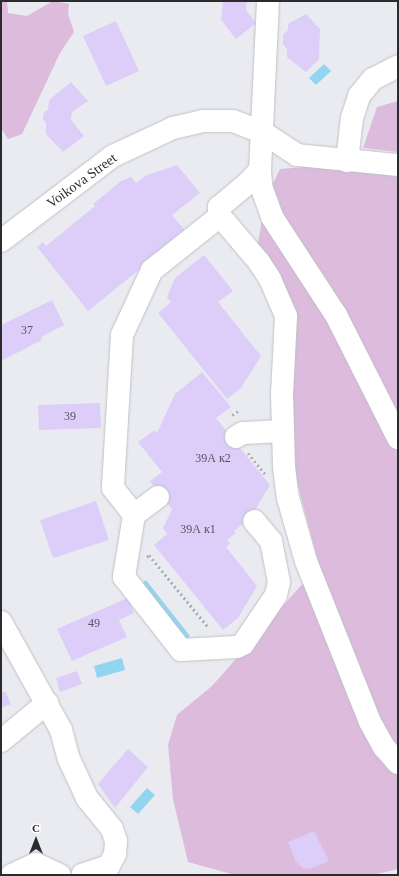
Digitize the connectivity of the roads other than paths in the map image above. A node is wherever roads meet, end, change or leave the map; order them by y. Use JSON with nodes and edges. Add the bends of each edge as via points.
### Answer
{"nodes":[{"id":1,"x":268,"y":1,"type":"edge"},
{"id":2,"x":398,"y":66,"type":"edge"},
{"id":3,"x":262,"y":132,"type":"junction"},
{"id":4,"x":347,"y":161,"type":"junction"},
{"id":5,"x":398,"y":165,"type":"edge"},
{"id":6,"x":260,"y":170,"type":"junction"},
{"id":7,"x":220,"y":216,"type":"junction"},
{"id":8,"x":1,"y":241,"type":"edge"},
{"id":9,"x":282,"y":431,"type":"junction"},
{"id":10,"x":236,"y":437,"type":"road end"},
{"id":11,"x":398,"y":438,"type":"edge"},
{"id":12,"x":158,"y":497,"type":"dead end"},
{"id":13,"x":134,"y":515,"type":"junction"},
{"id":14,"x":254,"y":521,"type":"dead end"},
{"id":15,"x":306,"y":561,"type":"junction"},
{"id":16,"x":276,"y":566,"type":"junction"},
{"id":17,"x":1,"y":622,"type":"edge"},
{"id":18,"x":47,"y":703,"type":"junction"},
{"id":19,"x":1,"y":740,"type":"edge"},
{"id":20,"x":398,"y":763,"type":"edge"},
{"id":21,"x":12,"y":875,"type":"edge"},
{"id":22,"x":60,"y":875,"type":"edge"},
{"id":23,"x":82,"y":875,"type":"edge"}],
"edges":[{"from":1,"to":3,"type":"street"},
{"from":2,"to":4,"type":"street","via":[[373,79],[359,96],[352,118]]},
{"from":3,"to":4,"type":"street","name":"Voikova Street","via":[[297,156]]},
{"from":3,"to":6,"type":"street"},
{"from":3,"to":8,"type":"street","name":"Voikova Street","via":[[233,121],[204,121],[173,128],[113,156]]},
{"from":4,"to":5,"type":"street","name":"Voikova Street"},
{"from":6,"to":7,"type":"street","via":[[219,207]]},
{"from":6,"to":11,"type":"street","via":[[261,186],[272,217],[336,315]]},
{"from":7,"to":9,"type":"street","via":[[259,262],[270,279],[286,316]]},
{"from":7,"to":13,"type":"street","via":[[152,270],[122,335],[113,488]]},
{"from":9,"to":10,"type":"street","via":[[243,433]]},
{"from":9,"to":15,"type":"street","via":[[288,498]]},
{"from":12,"to":13,"type":"street"},
{"from":13,"to":16,"type":"street","via":[[124,577],[181,650],[237,647],[243,644],[279,588]]},
{"from":14,"to":16,"type":"street","via":[[271,541]]},
{"from":15,"to":16,"type":"street"},
{"from":15,"to":20,"type":"street","via":[[370,722],[384,747]]},
{"from":17,"to":18,"type":"street"},
{"from":18,"to":19,"type":"street"},
{"from":18,"to":23,"type":"street","via":[[61,730],[69,759],[87,798],[112,829],[116,841],[115,854],[109,866]]},
{"from":21,"to":22,"type":"street","via":[[36,864]]}]}
